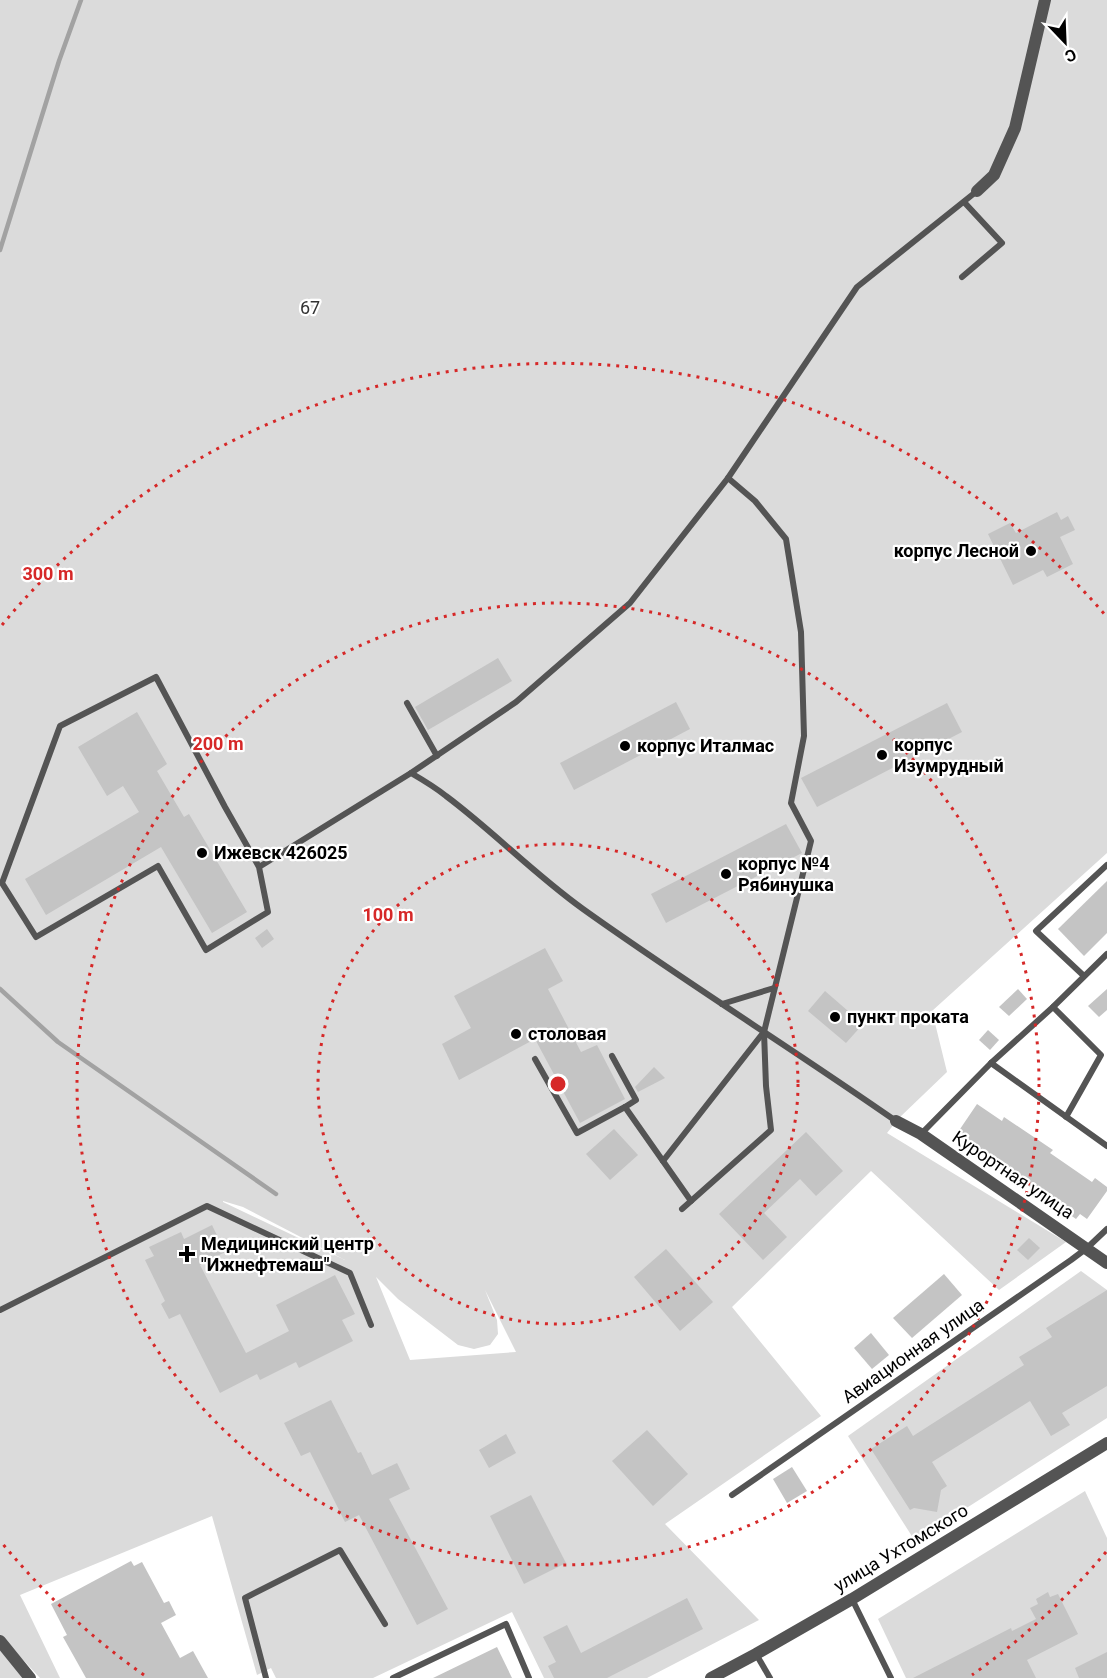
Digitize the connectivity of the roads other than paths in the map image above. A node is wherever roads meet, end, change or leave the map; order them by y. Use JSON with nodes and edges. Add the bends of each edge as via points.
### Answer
{"nodes":[{"id":1,"x":1045,"y":0,"type":"edge"},
{"id":2,"x":977,"y":191,"type":"joint"},
{"id":3,"x":964,"y":202,"type":"junction"},
{"id":4,"x":962,"y":277,"type":"dead end"},
{"id":5,"x":728,"y":478,"type":"junction"},
{"id":6,"x":407,"y":703,"type":"dead end"},
{"id":7,"x":437,"y":756,"type":"junction"},
{"id":8,"x":411,"y":773,"type":"junction"},
{"id":9,"x":1107,"y":865,"type":"edge"},
{"id":10,"x":259,"y":867,"type":"junction"},
{"id":11,"x":1107,"y":954,"type":"edge"},
{"id":12,"x":1084,"y":976,"type":"junction"},
{"id":13,"x":774,"y":988,"type":"junction"},
{"id":14,"x":722,"y":1004,"type":"junction"},
{"id":15,"x":1053,"y":1007,"type":"junction"},
{"id":16,"x":764,"y":1032,"type":"junction"},
{"id":17,"x":612,"y":1056,"type":"dead end"},
{"id":18,"x":1104,"y":1058,"type":"edge"},
{"id":19,"x":535,"y":1059,"type":"dead end"},
{"id":20,"x":991,"y":1064,"type":"junction"},
{"id":21,"x":625,"y":1107,"type":"junction"},
{"id":22,"x":1066,"y":1117,"type":"junction"},
{"id":23,"x":896,"y":1122,"type":"joint"},
{"id":24,"x":921,"y":1134,"type":"junction"},
{"id":25,"x":1107,"y":1146,"type":"edge"},
{"id":26,"x":663,"y":1161,"type":"junction"},
{"id":27,"x":691,"y":1201,"type":"junction"},
{"id":28,"x":682,"y":1209,"type":"dead end"},
{"id":29,"x":1107,"y":1229,"type":"edge"},
{"id":30,"x":1087,"y":1248,"type":"junction"},
{"id":31,"x":1107,"y":1263,"type":"edge"},
{"id":32,"x":0,"y":1310,"type":"edge"},
{"id":33,"x":371,"y":1325,"type":"dead end"},
{"id":34,"x":1107,"y":1443,"type":"edge"},
{"id":35,"x":732,"y":1495,"type":"dead end"},
{"id":36,"x":852,"y":1599,"type":"junction"},
{"id":37,"x":386,"y":1624,"type":"dead end"},
{"id":38,"x":0,"y":1641,"type":"edge"},
{"id":39,"x":756,"y":1654,"type":"junction"},
{"id":40,"x":30,"y":1678,"type":"edge"},
{"id":41,"x":266,"y":1678,"type":"edge"},
{"id":42,"x":393,"y":1678,"type":"edge"},
{"id":43,"x":529,"y":1678,"type":"edge"},
{"id":44,"x":711,"y":1678,"type":"edge"},
{"id":45,"x":770,"y":1678,"type":"edge"},
{"id":46,"x":891,"y":1678,"type":"edge"}],
"edges":[{"from":1,"to":2,"type":"street","via":[[1015,128],[994,175]]},
{"from":2,"to":3,"type":"lane"},
{"from":3,"to":4,"type":"lane","via":[[1002,243]]},
{"from":3,"to":5,"type":"lane","via":[[857,287]]},
{"from":5,"to":7,"type":"lane","via":[[630,603],[516,702]]},
{"from":5,"to":13,"type":"lane","via":[[755,501],[786,539],[801,632],[804,736],[791,803],[811,841]]},
{"from":6,"to":7,"type":"lane"},
{"from":7,"to":8,"type":"lane"},
{"from":8,"to":10,"type":"lane"},
{"from":8,"to":14,"type":"lane","via":[[445,795],[581,908]]},
{"from":9,"to":12,"type":"lane","via":[[1036,931]]},
{"from":10,"to":10,"type":"lane","via":[[156,677],[60,726],[2,883],[36,937],[158,866],[206,950],[268,912]]},
{"from":11,"to":12,"type":"lane"},
{"from":12,"to":15,"type":"lane"},
{"from":13,"to":14,"type":"lane"},
{"from":13,"to":16,"type":"lane"},
{"from":14,"to":16,"type":"lane"},
{"from":15,"to":18,"type":"lane"},
{"from":15,"to":20,"type":"lane"},
{"from":16,"to":23,"type":"lane"},
{"from":16,"to":26,"type":"lane"},
{"from":16,"to":27,"type":"lane","via":[[771,1130]]},
{"from":17,"to":21,"type":"lane","via":[[636,1100]]},
{"from":18,"to":22,"type":"lane"},
{"from":19,"to":21,"type":"lane","via":[[576,1133]]},
{"from":20,"to":22,"type":"lane"},
{"from":20,"to":24,"type":"lane"},
{"from":21,"to":26,"type":"lane"},
{"from":22,"to":25,"type":"lane"},
{"from":23,"to":24,"type":"street","name":"Курортная улица"},
{"from":24,"to":30,"type":"street","name":"Курортная улица"},
{"from":26,"to":27,"type":"lane"},
{"from":27,"to":28,"type":"lane"},
{"from":29,"to":30,"type":"lane","name":"Авиационная улица"},
{"from":30,"to":31,"type":"street","name":"Курортная улица"},
{"from":30,"to":35,"type":"lane","name":"Авиационная улица"},
{"from":32,"to":33,"type":"lane","via":[[207,1206],[350,1274]]},
{"from":34,"to":36,"type":"street","name":"улица Ухтомского"},
{"from":36,"to":39,"type":"street","name":"улица Ухтомского"},
{"from":36,"to":46,"type":"lane"},
{"from":37,"to":41,"type":"lane","via":[[340,1550],[245,1598]]},
{"from":38,"to":40,"type":"street"},
{"from":39,"to":44,"type":"street","name":"улица Ухтомского"},
{"from":39,"to":45,"type":"lane"},
{"from":42,"to":43,"type":"lane","via":[[506,1624]]}]}
